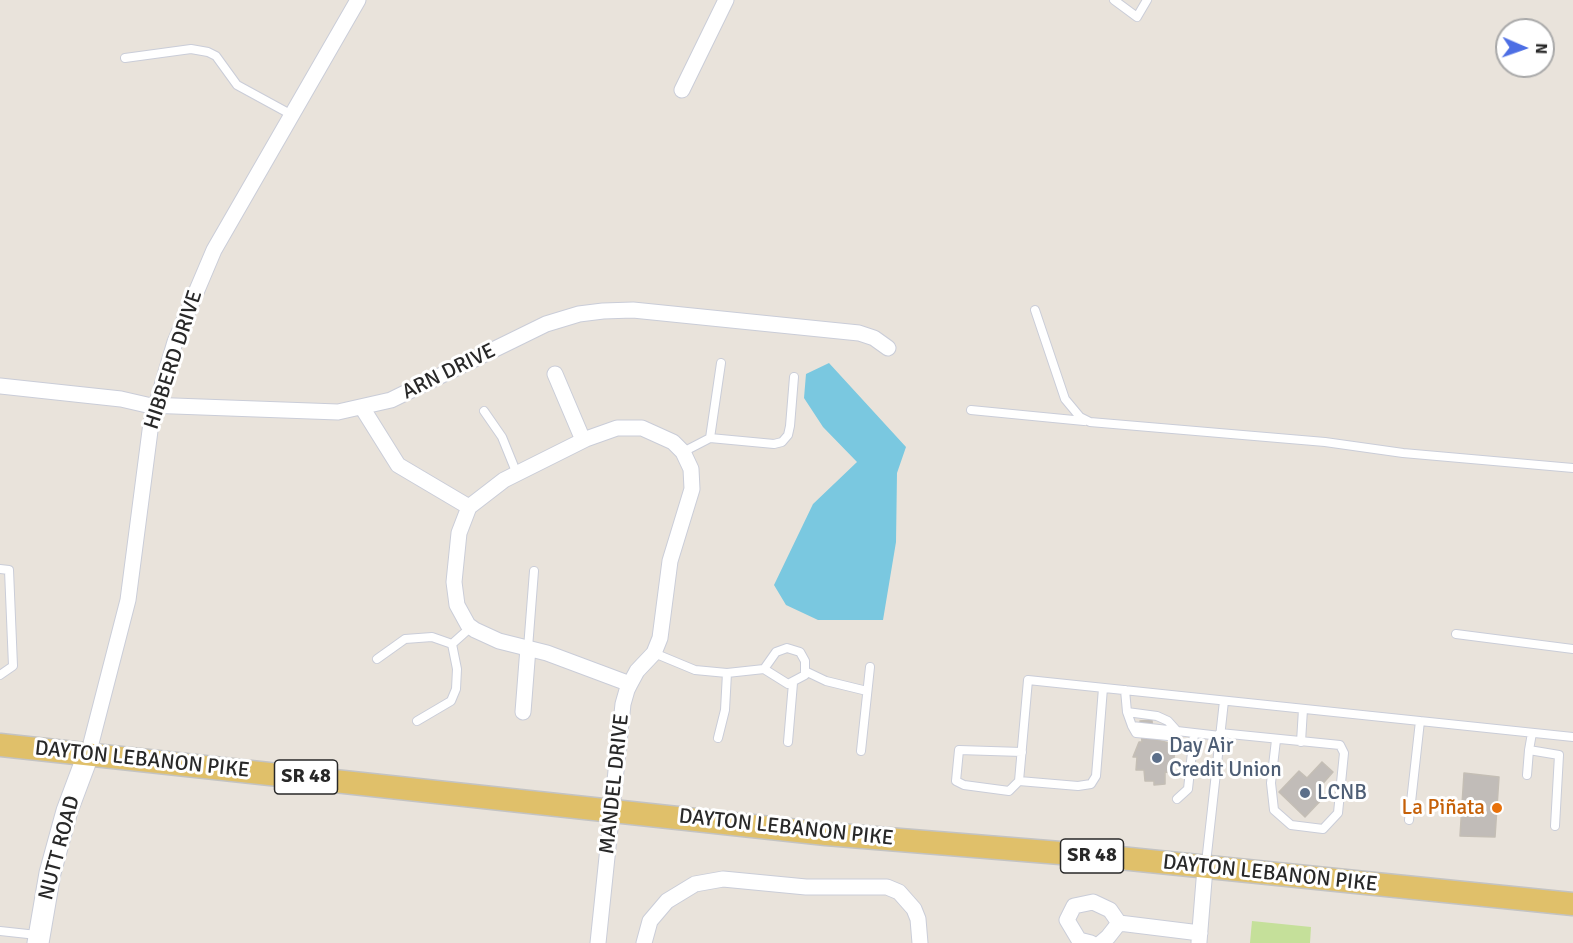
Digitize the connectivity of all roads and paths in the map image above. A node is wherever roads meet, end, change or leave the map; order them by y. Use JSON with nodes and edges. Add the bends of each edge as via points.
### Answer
{"nodes":[{"id":1,"x":358,"y":0,"type":"edge"},
{"id":2,"x":726,"y":0,"type":"edge"},
{"id":3,"x":1114,"y":0,"type":"edge"},
{"id":4,"x":1147,"y":0,"type":"edge"},
{"id":5,"x":125,"y":58,"type":"dead end"},
{"id":6,"x":682,"y":90,"type":"dead end"},
{"id":7,"x":292,"y":115,"type":"junction"},
{"id":8,"x":1035,"y":310,"type":"dead end"},
{"id":9,"x":888,"y":348,"type":"dead end"},
{"id":10,"x":721,"y":363,"type":"dead end"},
{"id":11,"x":555,"y":374,"type":"dead end"},
{"id":12,"x":794,"y":377,"type":"dead end"},
{"id":13,"x":0,"y":386,"type":"edge"},
{"id":14,"x":157,"y":405,"type":"junction"},
{"id":15,"x":363,"y":408,"type":"junction"},
{"id":16,"x":971,"y":410,"type":"dead end"},
{"id":17,"x":484,"y":411,"type":"dead end"},
{"id":18,"x":1088,"y":422,"type":"junction"},
{"id":19,"x":710,"y":438,"type":"junction"},
{"id":20,"x":583,"y":440,"type":"junction"},
{"id":21,"x":682,"y":452,"type":"junction"},
{"id":22,"x":1573,"y":468,"type":"edge"},
{"id":23,"x":517,"y":474,"type":"junction"},
{"id":24,"x":469,"y":507,"type":"junction"},
{"id":25,"x":0,"y":569,"type":"edge"},
{"id":26,"x":534,"y":571,"type":"dead end"},
{"id":27,"x":471,"y":627,"type":"junction"},
{"id":28,"x":1456,"y":634,"type":"dead end"},
{"id":29,"x":452,"y":644,"type":"junction"},
{"id":30,"x":528,"y":648,"type":"junction"},
{"id":31,"x":1573,"y":649,"type":"edge"},
{"id":32,"x":654,"y":653,"type":"junction"},
{"id":33,"x":377,"y":659,"type":"dead end"},
{"id":34,"x":870,"y":667,"type":"dead end"},
{"id":35,"x":764,"y":669,"type":"junction"},
{"id":36,"x":805,"y":671,"type":"junction"},
{"id":37,"x":727,"y":673,"type":"junction"},
{"id":38,"x":0,"y":675,"type":"edge"},
{"id":39,"x":793,"y":683,"type":"junction"},
{"id":40,"x":630,"y":684,"type":"junction"},
{"id":41,"x":1103,"y":688,"type":"junction"},
{"id":42,"x":1125,"y":690,"type":"junction"},
{"id":43,"x":867,"y":691,"type":"junction"},
{"id":44,"x":1224,"y":701,"type":"junction"},
{"id":45,"x":1303,"y":709,"type":"junction"},
{"id":46,"x":523,"y":712,"type":"dead end"},
{"id":47,"x":1127,"y":712,"type":"junction"},
{"id":48,"x":417,"y":721,"type":"dead end"},
{"id":49,"x":1420,"y":721,"type":"junction"},
{"id":50,"x":1177,"y":731,"type":"junction"},
{"id":51,"x":1532,"y":733,"type":"junction"},
{"id":52,"x":1194,"y":734,"type":"junction"},
{"id":53,"x":1220,"y":734,"type":"junction"},
{"id":54,"x":1573,"y":737,"type":"edge"},
{"id":55,"x":718,"y":738,"type":"dead end"},
{"id":56,"x":1276,"y":740,"type":"junction"},
{"id":57,"x":788,"y":742,"type":"dead end"},
{"id":58,"x":1301,"y":742,"type":"junction"},
{"id":59,"x":0,"y":745,"type":"edge"},
{"id":60,"x":1529,"y":750,"type":"junction"},
{"id":61,"x":861,"y":751,"type":"dead end"},
{"id":62,"x":1022,"y":752,"type":"junction"},
{"id":63,"x":88,"y":755,"type":"junction"},
{"id":64,"x":1527,"y":775,"type":"dead end"},
{"id":65,"x":1019,"y":781,"type":"junction"},
{"id":66,"x":1177,"y":799,"type":"dead end"},
{"id":67,"x":612,"y":809,"type":"junction"},
{"id":68,"x":1409,"y":820,"type":"dead end"},
{"id":69,"x":1555,"y":826,"type":"dead end"},
{"id":70,"x":1205,"y":868,"type":"junction"},
{"id":71,"x":1573,"y":904,"type":"edge"},
{"id":72,"x":1119,"y":922,"type":"junction"},
{"id":73,"x":0,"y":931,"type":"edge"},
{"id":74,"x":1199,"y":938,"type":"edge"},
{"id":75,"x":38,"y":939,"type":"edge"},
{"id":76,"x":598,"y":943,"type":"edge"},
{"id":77,"x":644,"y":943,"type":"edge"},
{"id":78,"x":920,"y":943,"type":"edge"},
{"id":79,"x":1091,"y":943,"type":"edge"},
{"id":80,"x":1101,"y":943,"type":"edge"}],
"edges":[{"from":1,"to":7,"type":"street","name":"HIBBERD DRIVE"},
{"from":2,"to":6,"type":"street"},
{"from":3,"to":4,"type":"lane","via":[[1137,17]]},
{"from":5,"to":7,"type":"lane","via":[[191,49],[208,52],[237,85]]},
{"from":7,"to":14,"type":"street","name":"HIBBERD DRIVE","via":[[198,281]]},
{"from":8,"to":18,"type":"lane","via":[[1065,399]]},
{"from":9,"to":15,"type":"street","name":"ARN DRIVE","via":[[859,333],[633,310],[603,311],[546,324],[392,400]]},
{"from":10,"to":19,"type":"lane"},
{"from":11,"to":20,"type":"street"},
{"from":12,"to":19,"type":"lane","via":[[790,426],[782,442]]},
{"from":13,"to":14,"type":"street","name":"ARN DRIVE"},
{"from":14,"to":15,"type":"street","name":"ARN DRIVE","via":[[308,413]]},
{"from":14,"to":63,"type":"street","name":"HIBBERD DRIVE","via":[[143,468],[128,600]]},
{"from":15,"to":24,"type":"street","via":[[398,465]]},
{"from":16,"to":18,"type":"lane"},
{"from":17,"to":23,"type":"lane","via":[[502,437]]},
{"from":18,"to":22,"type":"lane"},
{"from":19,"to":21,"type":"lane"},
{"from":20,"to":21,"type":"street","via":[[617,428],[642,428],[673,442]]},
{"from":20,"to":23,"type":"street"},
{"from":21,"to":32,"type":"street","name":"MANDEL DRIVE","via":[[691,469],[692,489],[670,561]]},
{"from":23,"to":24,"type":"street"},
{"from":24,"to":27,"type":"street","via":[[459,533],[454,582],[458,605]]},
{"from":25,"to":38,"type":"lane","via":[[9,570],[13,666]]},
{"from":26,"to":30,"type":"lane"},
{"from":27,"to":29,"type":"lane"},
{"from":27,"to":30,"type":"street","via":[[499,642]]},
{"from":28,"to":31,"type":"lane"},
{"from":29,"to":33,"type":"lane","via":[[432,637],[405,639]]},
{"from":29,"to":48,"type":"lane","via":[[457,669],[451,701]]},
{"from":30,"to":40,"type":"street"},
{"from":30,"to":46,"type":"street"},
{"from":32,"to":37,"type":"lane","via":[[695,670]]},
{"from":32,"to":40,"type":"street","name":"MANDEL DRIVE"},
{"from":34,"to":43,"type":"lane"},
{"from":35,"to":36,"type":"lane","via":[[776,652],[787,648],[804,656]]},
{"from":35,"to":37,"type":"lane"},
{"from":35,"to":39,"type":"lane","via":[[779,681]]},
{"from":36,"to":39,"type":"lane"},
{"from":36,"to":43,"type":"lane","via":[[826,681]]},
{"from":37,"to":55,"type":"lane","via":[[725,710]]},
{"from":39,"to":57,"type":"lane"},
{"from":40,"to":67,"type":"street","name":"MANDEL DRIVE","via":[[623,704]]},
{"from":41,"to":42,"type":"lane"},
{"from":41,"to":62,"type":"lane","via":[[1028,680]]},
{"from":41,"to":65,"type":"lane","via":[[1096,776],[1091,784]]},
{"from":42,"to":44,"type":"lane"},
{"from":42,"to":47,"type":"lane"},
{"from":43,"to":61,"type":"lane"},
{"from":44,"to":45,"type":"lane"},
{"from":44,"to":53,"type":"lane"},
{"from":45,"to":49,"type":"lane"},
{"from":45,"to":58,"type":"lane"},
{"from":47,"to":50,"type":"lane","via":[[1157,716]]},
{"from":47,"to":50,"type":"lane","via":[[1132,726]]},
{"from":49,"to":51,"type":"lane"},
{"from":49,"to":68,"type":"lane"},
{"from":50,"to":52,"type":"lane"},
{"from":51,"to":54,"type":"lane"},
{"from":51,"to":60,"type":"lane"},
{"from":52,"to":53,"type":"lane"},
{"from":52,"to":66,"type":"lane","via":[[1188,789]]},
{"from":53,"to":56,"type":"lane"},
{"from":53,"to":70,"type":"lane"},
{"from":56,"to":58,"type":"lane"},
{"from":56,"to":58,"type":"lane","via":[[1271,783],[1274,810],[1291,825],[1323,828],[1338,813],[1344,753],[1340,745]]},
{"from":59,"to":63,"type":"main road","name":"DAYTON LEBANON PIKE","number":"SR 48"},
{"from":60,"to":64,"type":"lane"},
{"from":60,"to":69,"type":"lane","via":[[1559,755]]},
{"from":62,"to":65,"type":"lane"},
{"from":62,"to":65,"type":"lane","via":[[960,750],[956,782],[1009,791]]},
{"from":63,"to":67,"type":"main road","name":"DAYTON LEBANON PIKE","number":"SR 48"},
{"from":63,"to":75,"type":"street","name":"NUTT ROAD","via":[[64,821]]},
{"from":67,"to":70,"type":"main road","name":"DAYTON LEBANON PIKE","number":"SR 48","via":[[826,834]]},
{"from":67,"to":76,"type":"street","name":"MANDEL DRIVE"},
{"from":70,"to":71,"type":"main road","name":"DAYTON LEBANON PIKE","number":"SR 48"},
{"from":70,"to":74,"type":"street"},
{"from":72,"to":74,"type":"street"},
{"from":72,"to":79,"type":"street","via":[[1110,910],[1094,902],[1074,906],[1067,920],[1079,940]]},
{"from":72,"to":80,"type":"street"},
{"from":73,"to":75,"type":"lane"},
{"from":77,"to":78,"type":"street","via":[[650,921],[667,901],[695,884],[723,879],[887,887],[899,892],[914,909]]}]}
